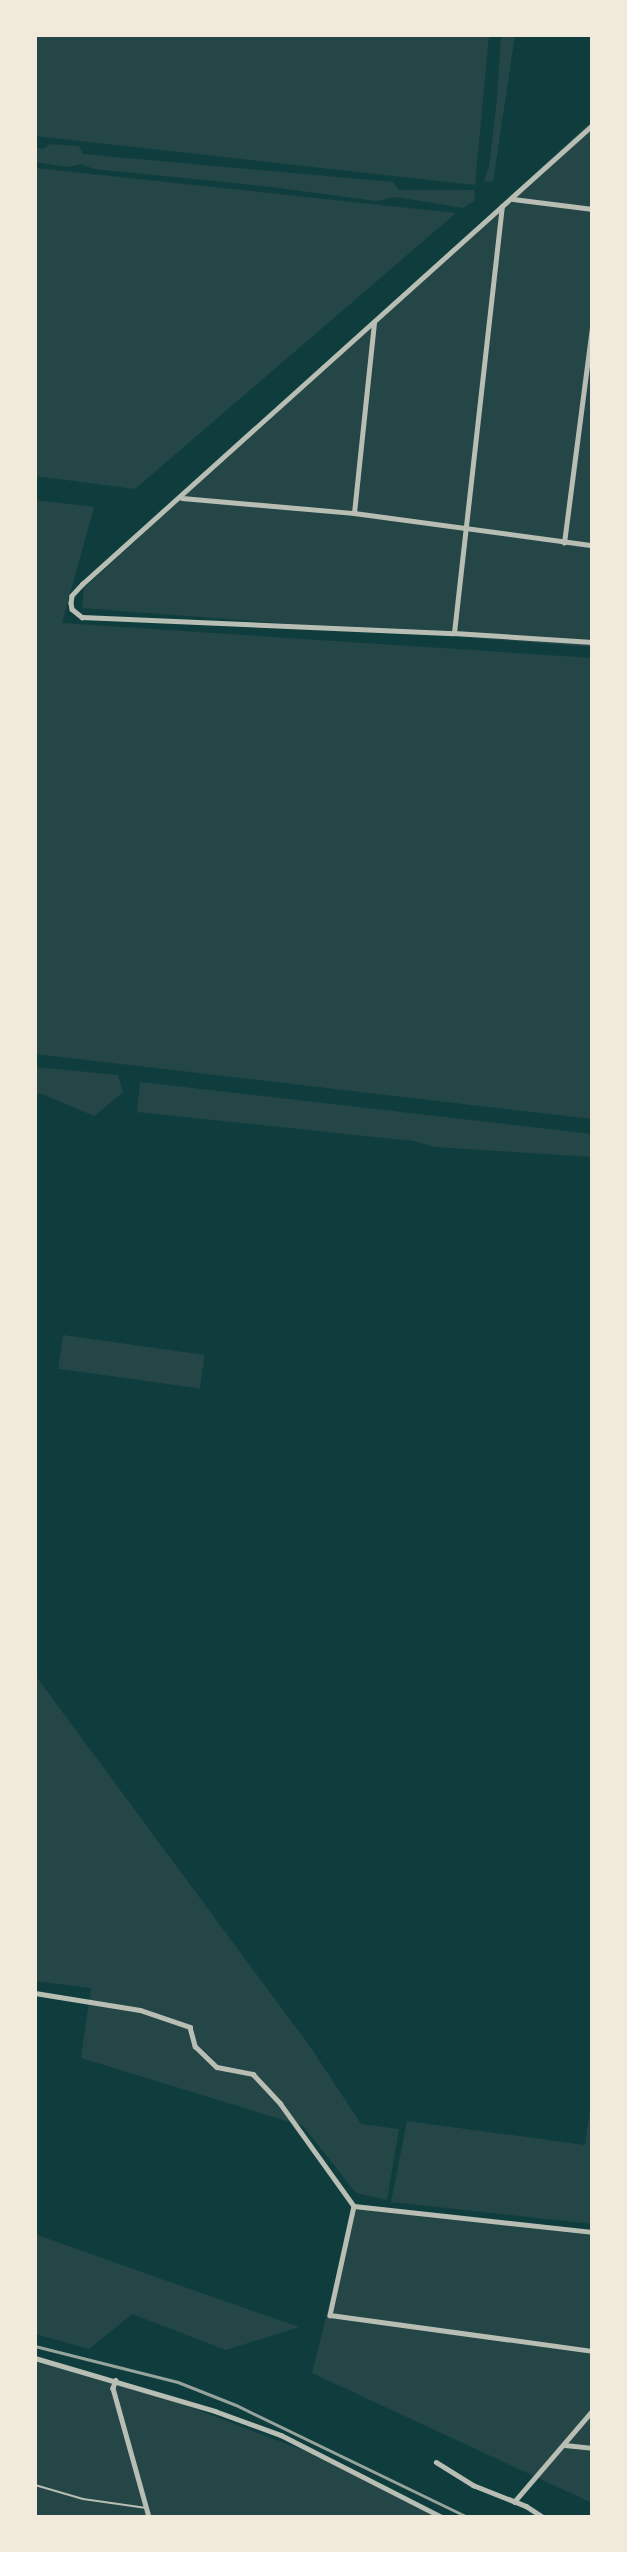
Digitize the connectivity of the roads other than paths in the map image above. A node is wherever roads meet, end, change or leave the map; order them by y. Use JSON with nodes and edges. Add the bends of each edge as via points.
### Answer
{"nodes":[{"id":1,"x":592,"y":126,"type":"edge"},
{"id":2,"x":512,"y":199,"type":"junction"},
{"id":3,"x":502,"y":207,"type":"junction"},
{"id":4,"x":592,"y":209,"type":"edge"},
{"id":5,"x":374,"y":323,"type":"junction"},
{"id":6,"x":592,"y":327,"type":"edge"},
{"id":7,"x":181,"y":498,"type":"junction"},
{"id":8,"x":354,"y":513,"type":"junction"},
{"id":9,"x":466,"y":528,"type":"junction"},
{"id":10,"x":564,"y":542,"type":"junction"},
{"id":11,"x":592,"y":545,"type":"edge"},
{"id":12,"x":454,"y":633,"type":"junction"},
{"id":13,"x":592,"y":642,"type":"edge"},
{"id":14,"x":35,"y":1993,"type":"edge"},
{"id":15,"x":354,"y":2206,"type":"junction"},
{"id":16,"x":592,"y":2232,"type":"edge"},
{"id":17,"x":592,"y":2351,"type":"edge"},
{"id":18,"x":35,"y":2358,"type":"edge"},
{"id":19,"x":116,"y":2380,"type":"junction"},
{"id":20,"x":592,"y":2410,"type":"edge"},
{"id":21,"x":564,"y":2444,"type":"junction"},
{"id":22,"x":592,"y":2448,"type":"edge"},
{"id":23,"x":436,"y":2462,"type":"dead end"},
{"id":24,"x":35,"y":2485,"type":"edge"},
{"id":25,"x":514,"y":2502,"type":"junction"},
{"id":26,"x":147,"y":2508,"type":"junction"},
{"id":27,"x":149,"y":2517,"type":"edge"},
{"id":28,"x":442,"y":2517,"type":"edge"},
{"id":29,"x":543,"y":2517,"type":"edge"}],
"edges":[{"from":1,"to":2,"type":"street"},
{"from":2,"to":3,"type":"street"},
{"from":2,"to":4,"type":"street"},
{"from":3,"to":5,"type":"street"},
{"from":3,"to":9,"type":"street"},
{"from":5,"to":7,"type":"street"},
{"from":5,"to":8,"type":"street"},
{"from":6,"to":10,"type":"street"},
{"from":7,"to":8,"type":"street"},
{"from":7,"to":12,"type":"street","via":[[72,596],[72,609],[82,617]]},
{"from":8,"to":9,"type":"street"},
{"from":9,"to":10,"type":"street"},
{"from":9,"to":12,"type":"street"},
{"from":10,"to":11,"type":"street"},
{"from":12,"to":13,"type":"street"},
{"from":14,"to":15,"type":"street","via":[[141,2010],[190,2027],[195,2046],[217,2067],[253,2074],[281,2103]]},
{"from":15,"to":16,"type":"street"},
{"from":15,"to":17,"type":"street","via":[[330,2315]]},
{"from":18,"to":19,"type":"street"},
{"from":19,"to":26,"type":"street","via":[[113,2388]]},
{"from":19,"to":28,"type":"street","via":[[281,2435]]},
{"from":20,"to":21,"type":"street"},
{"from":21,"to":22,"type":"street"},
{"from":21,"to":25,"type":"street"},
{"from":23,"to":25,"type":"street","via":[[473,2485]]},
{"from":24,"to":26,"type":"lane"},
{"from":25,"to":29,"type":"street"},
{"from":26,"to":27,"type":"street"}]}
